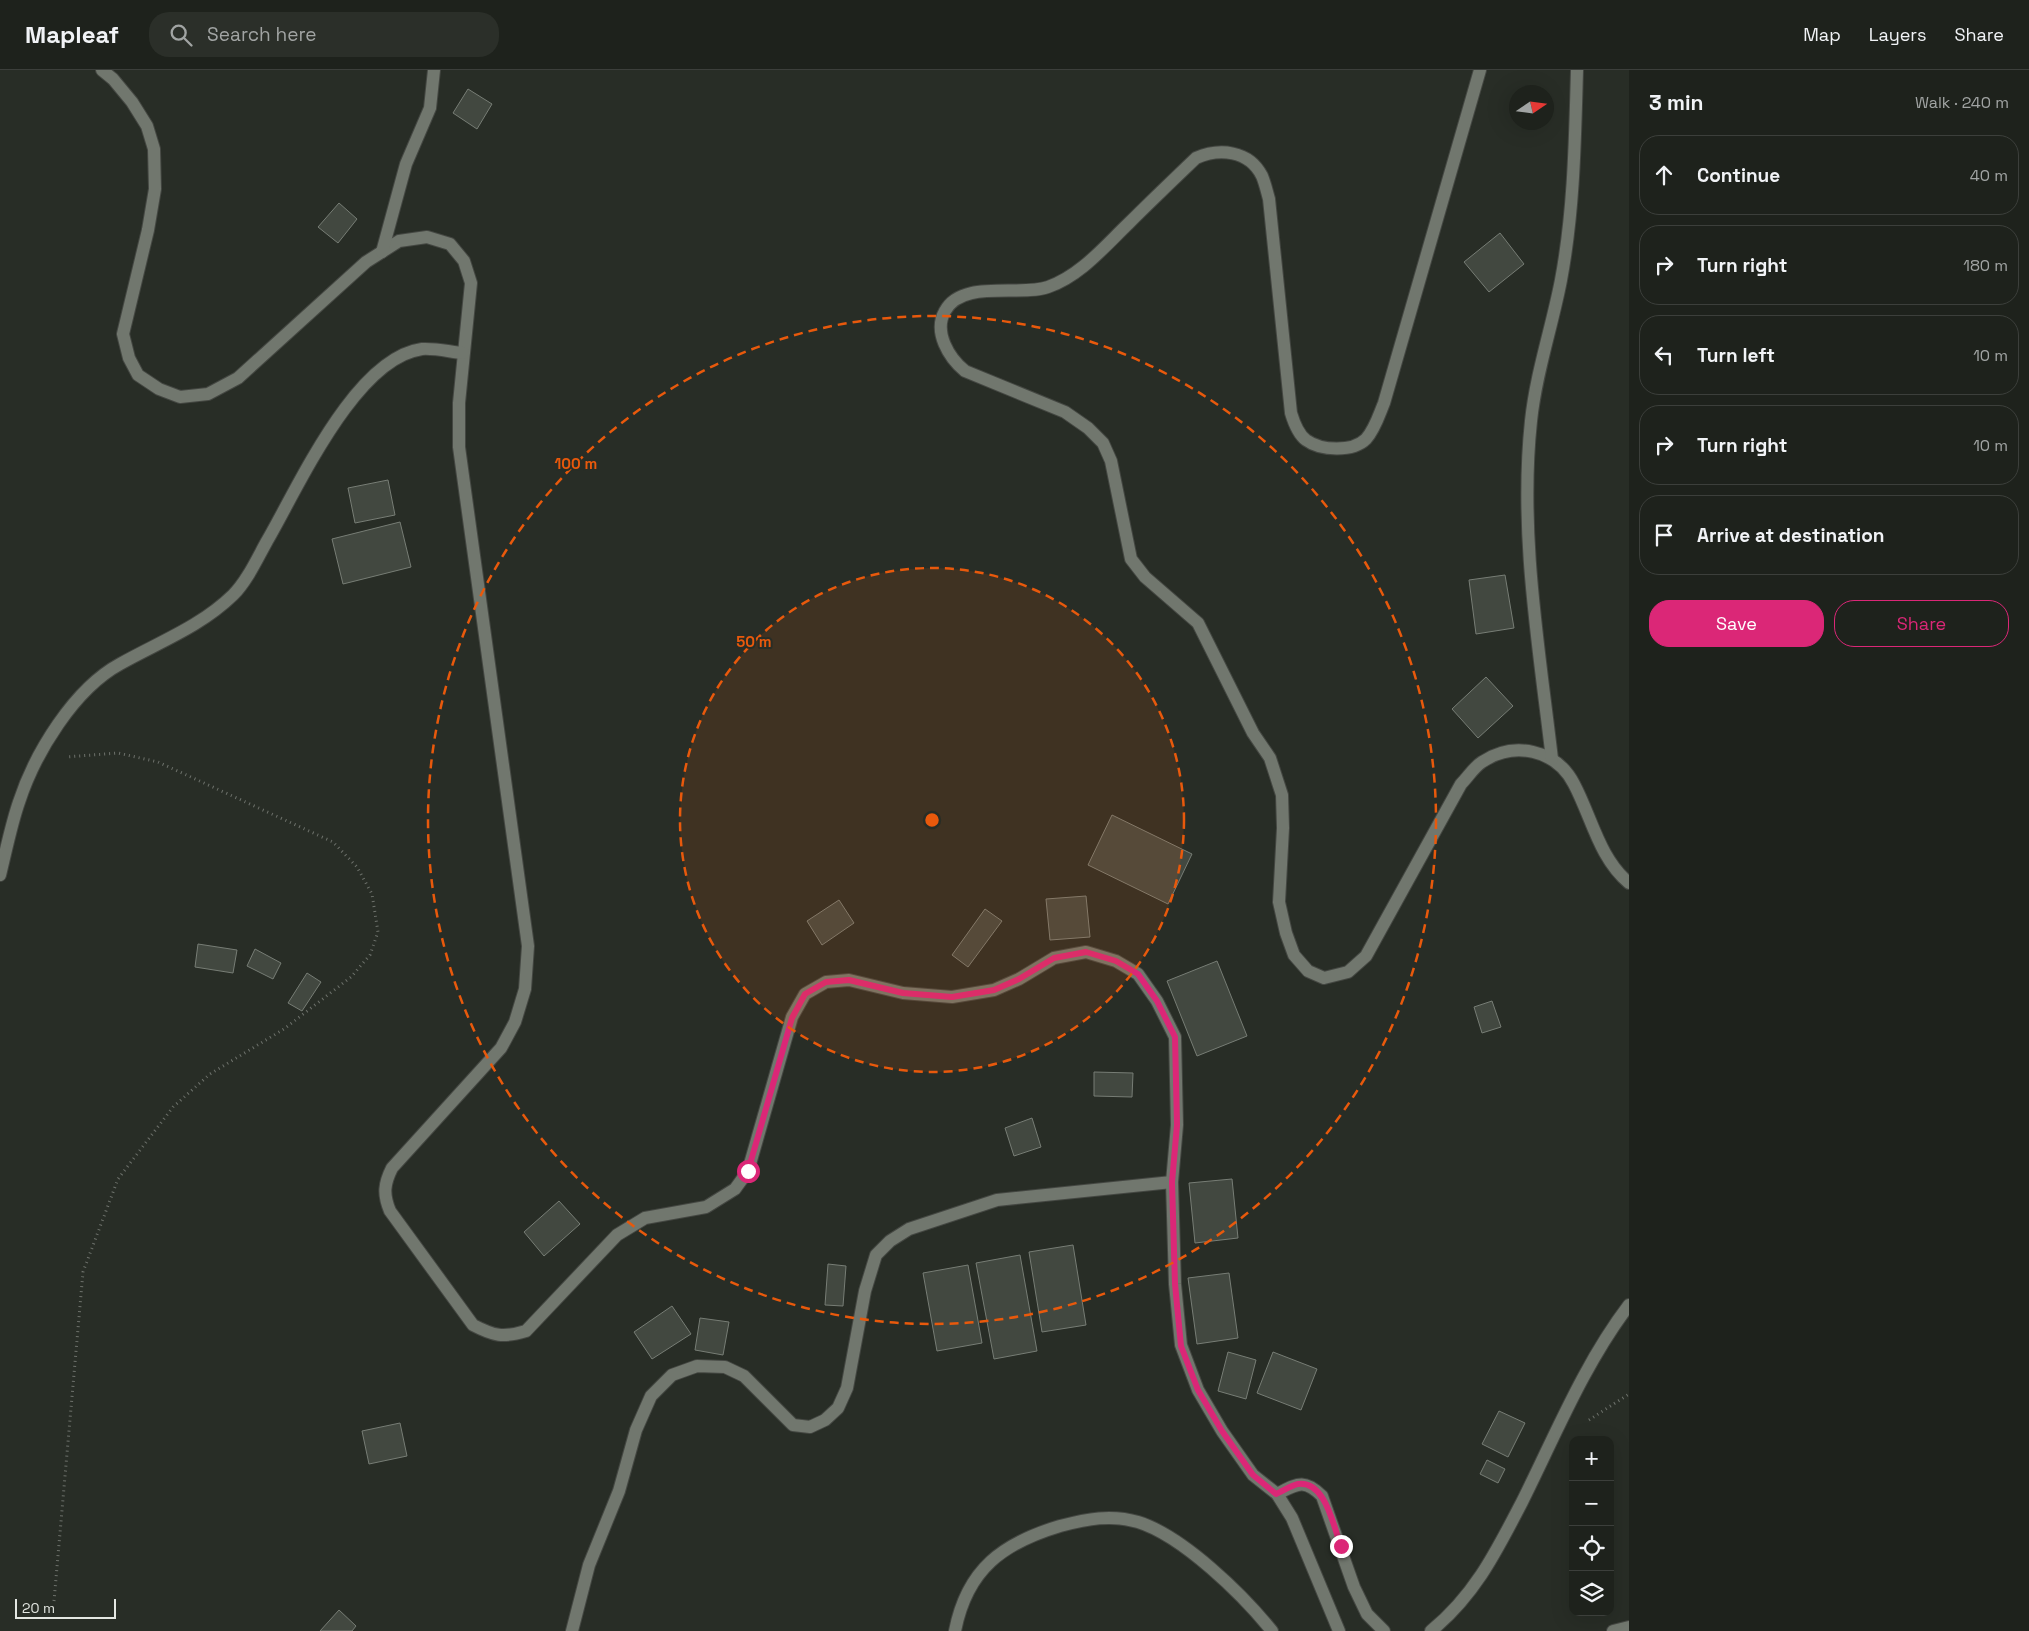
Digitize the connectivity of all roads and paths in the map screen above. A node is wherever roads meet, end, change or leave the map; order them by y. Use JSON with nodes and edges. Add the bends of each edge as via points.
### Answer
{"nodes":[{"id":1,"x":102,"y":70,"type":"edge"},
{"id":2,"x":434,"y":70,"type":"edge"},
{"id":3,"x":1480,"y":70,"type":"edge"},
{"id":4,"x":1577,"y":70,"type":"edge"},
{"id":5,"x":382,"y":252,"type":"junction"},
{"id":6,"x":463,"y":353,"type":"junction"},
{"id":7,"x":1552,"y":759,"type":"junction"},
{"id":8,"x":38,"y":760,"type":"junction"},
{"id":9,"x":0,"y":875,"type":"edge"},
{"id":10,"x":1629,"y":883,"type":"edge"},
{"id":11,"x":1172,"y":1182,"type":"junction"},
{"id":12,"x":1629,"y":1305,"type":"edge"},
{"id":13,"x":1276,"y":1494,"type":"junction"},
{"id":14,"x":54,"y":1601,"type":"dead end"},
{"id":15,"x":1629,"y":1627,"type":"edge"},
{"id":16,"x":572,"y":1631,"type":"edge"},
{"id":17,"x":955,"y":1631,"type":"edge"},
{"id":18,"x":1272,"y":1631,"type":"edge"},
{"id":19,"x":1339,"y":1631,"type":"edge"},
{"id":20,"x":1384,"y":1631,"type":"edge"},
{"id":21,"x":1430,"y":1631,"type":"edge"},
{"id":22,"x":1613,"y":1631,"type":"edge"}],
"edges":[{"from":1,"to":5,"type":"street","via":[[132,102],[147,126],[154,149],[155,189],[150,222],[123,334],[129,358],[138,375],[159,389],[180,397],[208,394],[238,378],[366,262]]},
{"from":2,"to":5,"type":"street","via":[[430,108],[406,164]]},
{"from":3,"to":7,"type":"street","via":[[1384,403],[1365,440],[1347,448],[1322,447],[1306,440],[1297,429],[1291,413],[1269,199],[1262,175],[1248,158],[1228,152],[1210,152],[1196,158],[1070,276],[1047,287],[979,291],[960,297],[945,310],[941,323],[944,346],[953,361],[965,371],[1065,412],[1103,443],[1111,461],[1131,559],[1145,577],[1198,623],[1253,733],[1270,758],[1282,796],[1279,902],[1294,955],[1308,971],[1324,978],[1348,972],[1366,956],[1461,784],[1481,762],[1506,751],[1528,749]]},
{"from":4,"to":7,"type":"street","via":[[1569,229],[1531,419],[1528,473],[1529,558]]},
{"from":5,"to":6,"type":"street","via":[[399,241],[427,237],[450,244],[464,261],[471,283]]},
{"from":6,"to":8,"type":"street","via":[[422,349],[395,359],[376,372],[335,421],[234,594],[200,623],[119,664],[89,686],[68,712]]},
{"from":6,"to":11,"type":"street","via":[[459,447],[528,946],[525,989],[501,1048],[392,1168],[385,1182],[384,1197],[473,1325],[489,1334],[508,1336],[526,1330],[617,1234],[645,1218],[706,1206],[735,1189],[748,1171],[792,1018],[805,994],[826,982],[849,980],[903,993],[952,997],[994,990],[1054,958],[1086,952],[1116,961],[1138,974],[1157,1001],[1175,1037],[1177,1125]]},
{"from":7,"to":10,"type":"street","via":[[1573,782],[1605,855],[1617,873]]},
{"from":8,"to":9,"type":"street","via":[[19,801]]},
{"from":8,"to":14,"type":"path","via":[[118,753],[158,762],[333,842],[357,867],[372,894],[378,932],[370,955],[351,977],[284,1029],[210,1074],[173,1107],[118,1179],[83,1272]]},
{"from":11,"to":13,"type":"street","via":[[1175,1284],[1181,1346],[1198,1390],[1222,1431],[1253,1475]]},
{"from":11,"to":16,"type":"street","via":[[997,1200],[909,1229],[890,1241],[876,1255],[865,1291],[847,1388],[838,1408],[825,1420],[810,1427],[793,1425],[744,1376],[724,1368],[697,1366],[672,1375],[651,1396],[636,1430],[619,1491],[590,1565]]},
{"from":12,"to":21,"type":"street","via":[[1580,1385],[1490,1564],[1451,1614]]},
{"from":13,"to":19,"type":"street","via":[[1292,1518]]},
{"from":13,"to":20,"type":"street","via":[[1298,1484],[1311,1486],[1322,1496],[1354,1587],[1367,1614]]},
{"from":15,"to":22,"type":"street"},
{"from":17,"to":18,"type":"street","via":[[968,1591],[991,1562],[1017,1541],[1089,1518],[1138,1522],[1161,1533],[1221,1579],[1252,1607]]}]}
